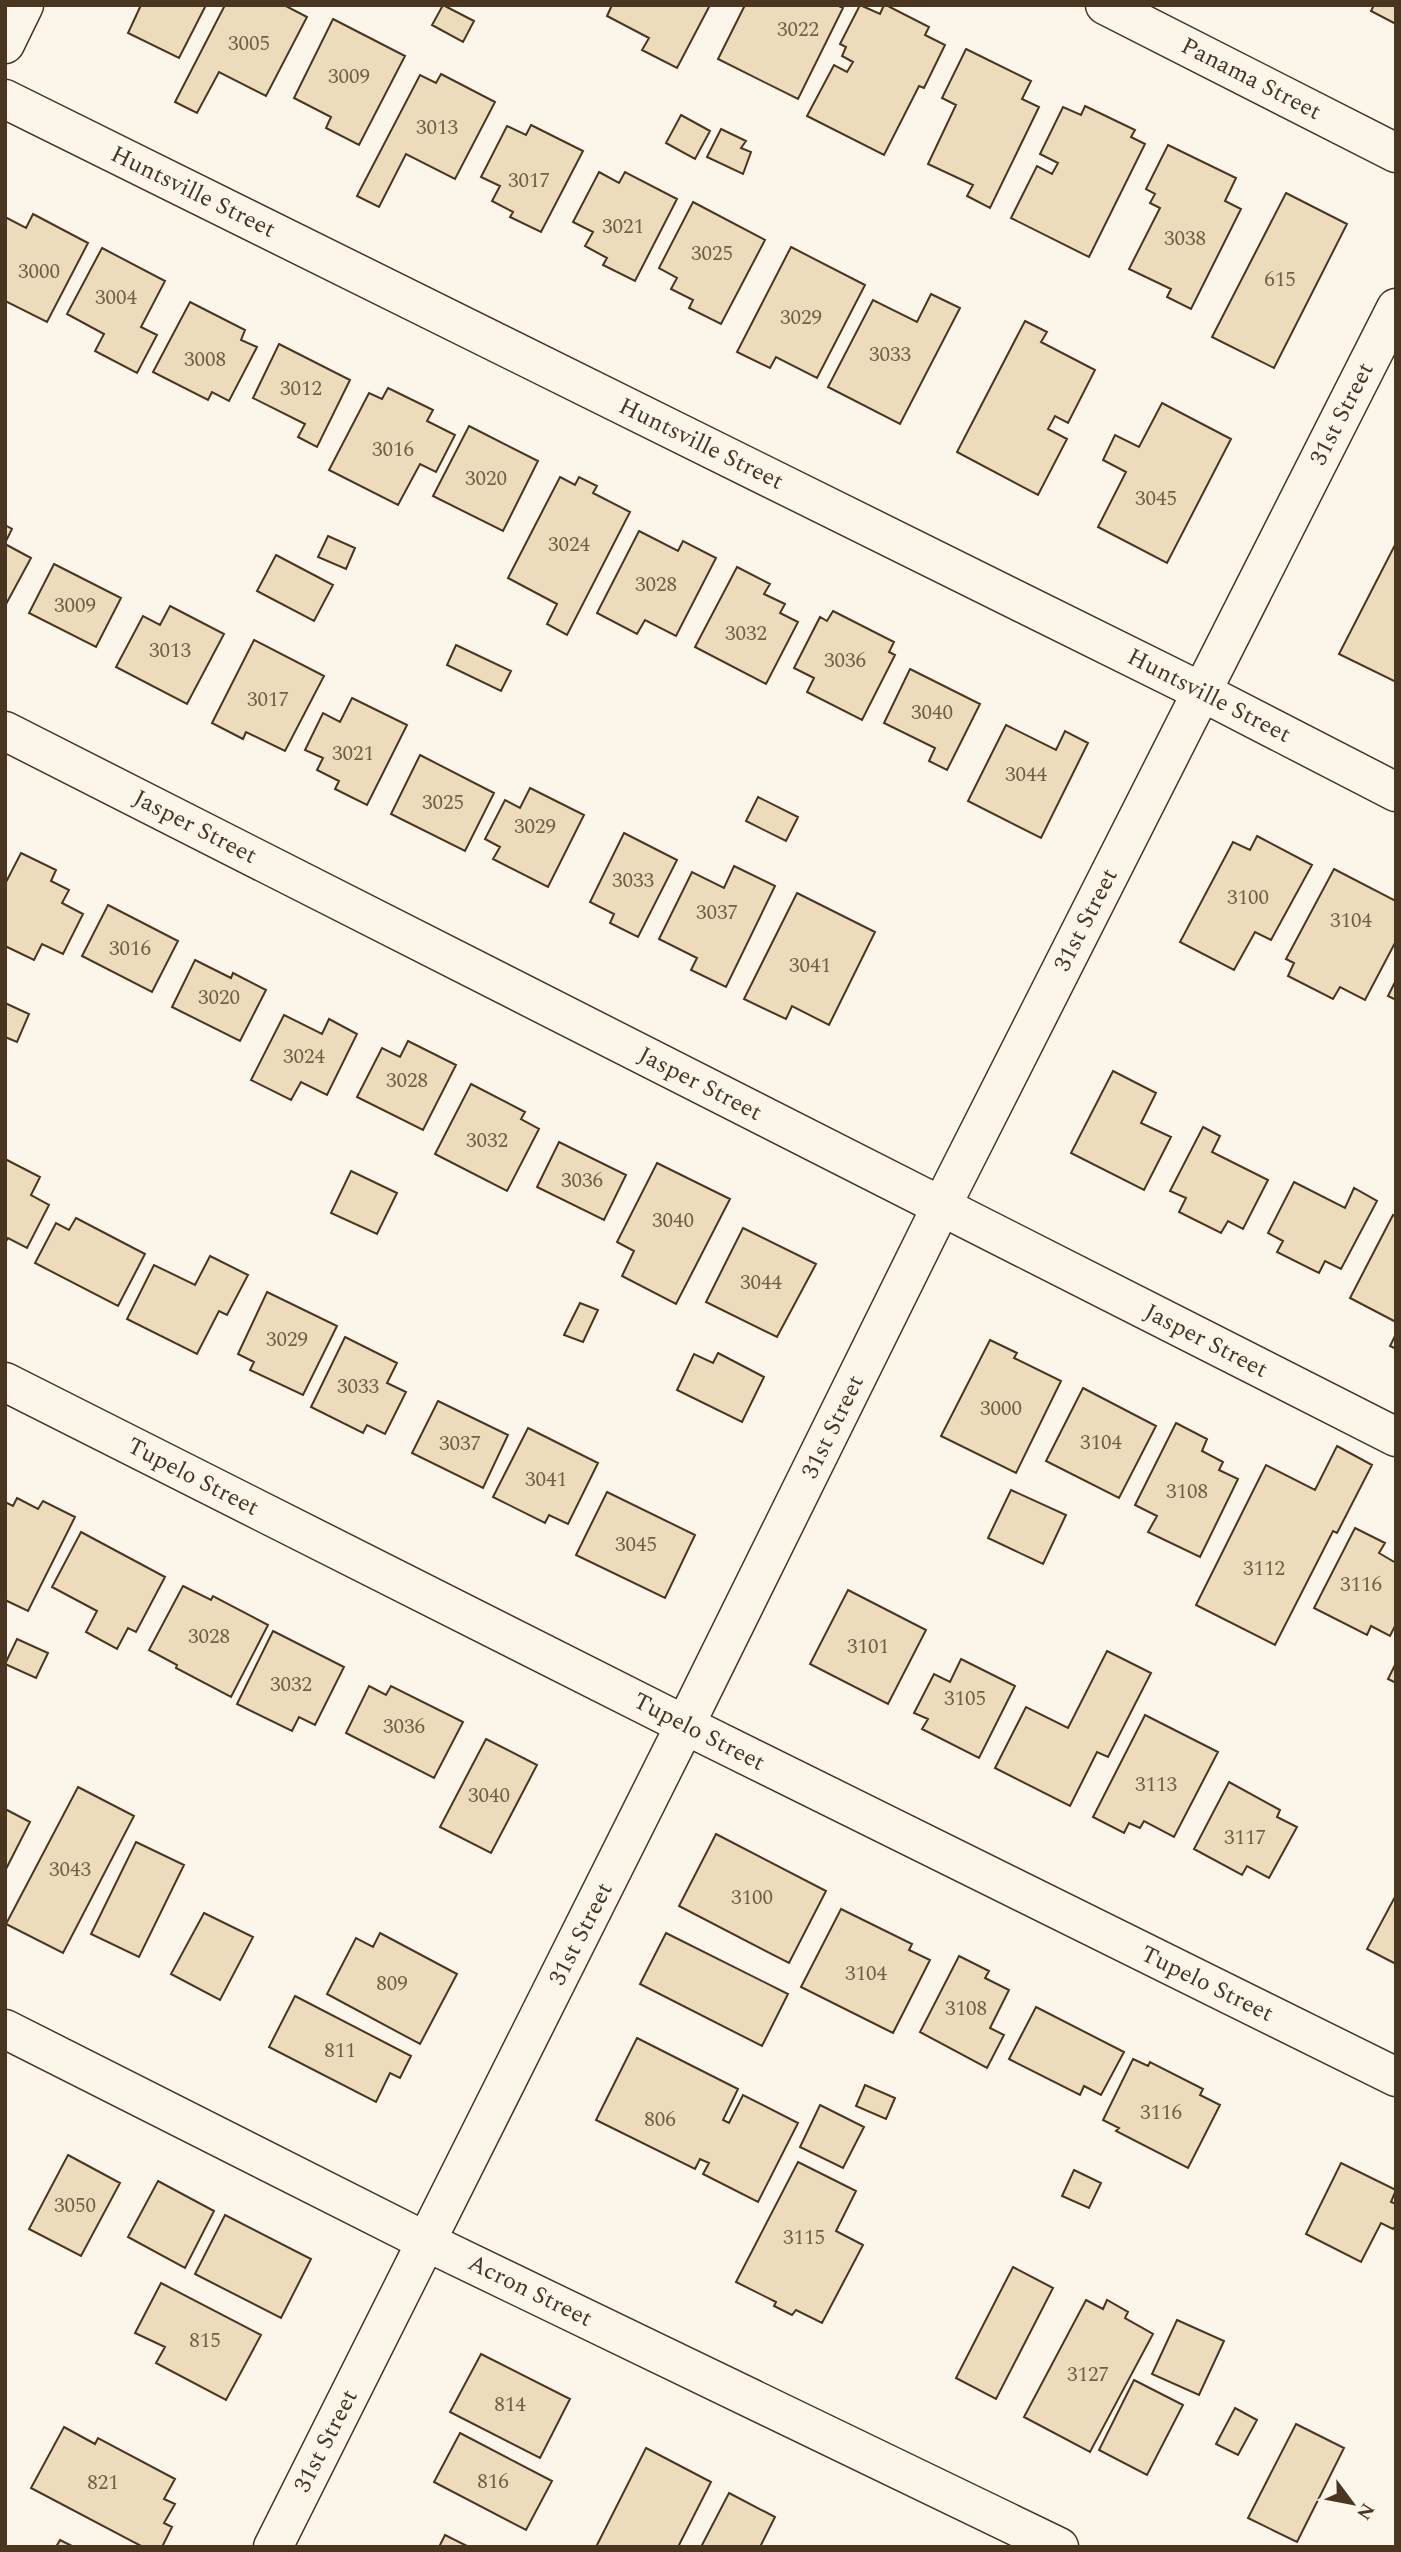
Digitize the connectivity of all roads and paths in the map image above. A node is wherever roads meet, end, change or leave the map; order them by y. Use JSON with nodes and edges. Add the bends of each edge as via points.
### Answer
{"nodes":[{"id":1,"x":24,"y":5,"type":"edge"},
{"id":2,"x":1105,"y":5,"type":"edge"},
{"id":3,"x":5,"y":44,"type":"edge"},
{"id":4,"x":5,"y":99,"type":"edge"},
{"id":5,"x":1396,"y":153,"type":"edge"},
{"id":6,"x":1396,"y":308,"type":"edge"},
{"id":7,"x":1202,"y":692,"type":"junction"},
{"id":8,"x":5,"y":731,"type":"edge"},
{"id":9,"x":1396,"y":792,"type":"edge"},
{"id":10,"x":941,"y":1207,"type":"junction"},
{"id":11,"x":5,"y":1382,"type":"edge"},
{"id":12,"x":1396,"y":1437,"type":"edge"},
{"id":13,"x":685,"y":1725,"type":"junction"},
{"id":14,"x":5,"y":2029,"type":"edge"},
{"id":15,"x":1396,"y":2077,"type":"edge"},
{"id":16,"x":427,"y":2242,"type":"junction"},
{"id":17,"x":273,"y":2547,"type":"edge"},
{"id":18,"x":1059,"y":2547,"type":"edge"}],
"edges":[{"from":1,"to":3,"type":"street"},
{"from":2,"to":5,"type":"street","name":"Panama Street"},
{"from":4,"to":7,"type":"street","name":"Huntsville Street"},
{"from":6,"to":7,"type":"street","name":"31st Street"},
{"from":7,"to":9,"type":"street","name":"Huntsville Street"},
{"from":7,"to":10,"type":"street","name":"31st Street"},
{"from":8,"to":10,"type":"street","name":"Jasper Street"},
{"from":10,"to":12,"type":"street","name":"Jasper Street"},
{"from":10,"to":13,"type":"street","name":"31st Street"},
{"from":11,"to":13,"type":"street","name":"Tupelo Street"},
{"from":13,"to":15,"type":"street","name":"Tupelo Street"},
{"from":13,"to":16,"type":"street","name":"31st Street"},
{"from":14,"to":16,"type":"street","name":"Acron Street"},
{"from":16,"to":17,"type":"street","name":"31st Street"},
{"from":16,"to":18,"type":"street","name":"Acron Street"}]}
